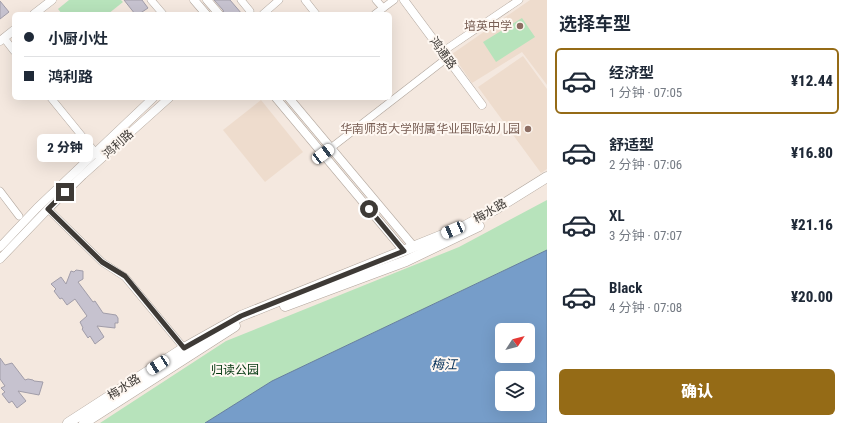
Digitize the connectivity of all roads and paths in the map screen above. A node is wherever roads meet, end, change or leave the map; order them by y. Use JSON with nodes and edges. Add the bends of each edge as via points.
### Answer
{"nodes":[{"id":1,"x":52,"y":0,"type":"edge"},
{"id":2,"x":151,"y":0,"type":"edge"},
{"id":3,"x":194,"y":0,"type":"edge"},
{"id":4,"x":207,"y":0,"type":"edge"},
{"id":5,"x":241,"y":0,"type":"edge"},
{"id":6,"x":279,"y":0,"type":"edge"},
{"id":7,"x":305,"y":0,"type":"edge"},
{"id":8,"x":376,"y":0,"type":"edge"},
{"id":9,"x":394,"y":0,"type":"edge"},
{"id":10,"x":404,"y":0,"type":"edge"},
{"id":11,"x":519,"y":0,"type":"edge"},
{"id":12,"x":383,"y":8,"type":"junction"},
{"id":13,"x":250,"y":11,"type":"dead end"},
{"id":14,"x":37,"y":12,"type":"edge"},
{"id":15,"x":161,"y":12,"type":"edge"},
{"id":16,"x":204,"y":12,"type":"edge"},
{"id":17,"x":217,"y":12,"type":"edge"},
{"id":18,"x":265,"y":12,"type":"edge"},
{"id":19,"x":314,"y":12,"type":"edge"},
{"id":20,"x":378,"y":12,"type":"edge"},
{"id":21,"x":12,"y":32,"type":"edge"},
{"id":22,"x":2,"y":39,"type":"edge"},
{"id":23,"x":12,"y":49,"type":"edge"},
{"id":24,"x":444,"y":55,"type":"junction"},
{"id":25,"x":392,"y":97,"type":"edge"},
{"id":26,"x":53,"y":100,"type":"edge"},
{"id":27,"x":151,"y":100,"type":"edge"},
{"id":28,"x":167,"y":100,"type":"edge"},
{"id":29,"x":278,"y":100,"type":"edge"},
{"id":30,"x":291,"y":100,"type":"edge"},
{"id":31,"x":389,"y":100,"type":"edge"},
{"id":32,"x":482,"y":105,"type":"dead end"},
{"id":33,"x":331,"y":147,"type":"junction"},
{"id":34,"x":323,"y":154,"type":"junction"},
{"id":35,"x":97,"y":156,"type":"junction"},
{"id":36,"x":547,"y":177,"type":"edge"},
{"id":37,"x":547,"y":185,"type":"edge"},
{"id":38,"x":0,"y":191,"type":"edge"},
{"id":39,"x":48,"y":209,"type":"junction"},
{"id":40,"x":19,"y":216,"type":"dead end"},
{"id":41,"x":0,"y":247,"type":"edge"},
{"id":42,"x":414,"y":247,"type":"junction"},
{"id":43,"x":404,"y":251,"type":"junction"},
{"id":44,"x":0,"y":258,"type":"edge"},
{"id":45,"x":184,"y":348,"type":"junction"},
{"id":46,"x":68,"y":423,"type":"edge"},
{"id":47,"x":84,"y":423,"type":"edge"}],
"edges":[{"from":1,"to":14,"type":"street"},
{"from":2,"to":15,"type":"street"},
{"from":3,"to":16,"type":"street"},
{"from":4,"to":17,"type":"street"},
{"from":5,"to":13,"type":"street"},
{"from":6,"to":18,"type":"street"},
{"from":7,"to":19,"type":"street"},
{"from":8,"to":12,"type":"street"},
{"from":9,"to":12,"type":"street"},
{"from":10,"to":24,"type":"street","name":"鸿通路"},
{"from":11,"to":24,"type":"street"},
{"from":12,"to":20,"type":"street"},
{"from":21,"to":22,"type":"street"},
{"from":22,"to":23,"type":"street"},
{"from":24,"to":25,"type":"street"},
{"from":24,"to":32,"type":"street","name":"鸿通路"},
{"from":26,"to":35,"type":"street"},
{"from":27,"to":35,"type":"street","name":"鸿利路"},
{"from":28,"to":35,"type":"street","name":"鸿利路"},
{"from":29,"to":34,"type":"street"},
{"from":30,"to":33,"type":"street"},
{"from":31,"to":33,"type":"street"},
{"from":33,"to":34,"type":"street"},
{"from":33,"to":42,"type":"street"},
{"from":34,"to":43,"type":"street"},
{"from":35,"to":39,"type":"street","name":"鸿利路"},
{"from":35,"to":41,"type":"street","name":"鸿利路","via":[[37,208]]},
{"from":36,"to":42,"type":"main road","name":"梅水路","via":[[465,226]]},
{"from":37,"to":47,"type":"main road","name":"梅水路","via":[[490,220],[406,261],[245,320]]},
{"from":38,"to":40,"type":"street"},
{"from":39,"to":44,"type":"street","name":"鸿利路"},
{"from":39,"to":45,"type":"street","via":[[102,262],[125,276]]},
{"from":42,"to":43,"type":"main road","name":"梅水路"},
{"from":43,"to":45,"type":"main road","name":"梅水路","via":[[241,316]]},
{"from":45,"to":46,"type":"main road","name":"梅水路"}]}
